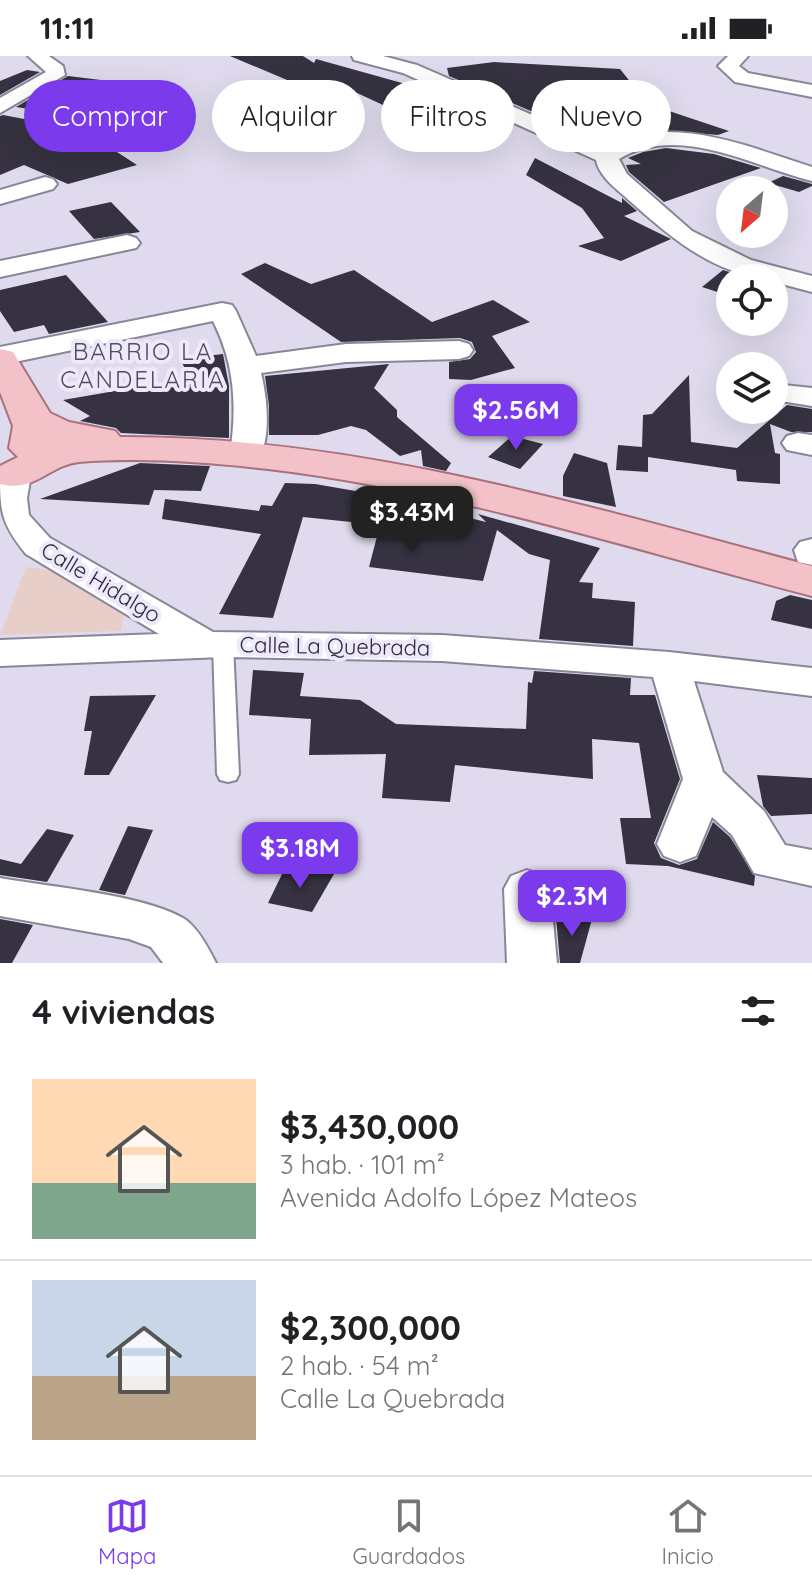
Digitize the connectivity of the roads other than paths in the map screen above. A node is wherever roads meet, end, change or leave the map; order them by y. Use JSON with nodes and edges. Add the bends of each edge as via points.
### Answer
{"nodes":[{"id":1,"x":37,"y":56,"type":"edge"},
{"id":2,"x":361,"y":56,"type":"edge"},
{"id":3,"x":739,"y":56,"type":"edge"},
{"id":4,"x":812,"y":91,"type":"edge"},
{"id":5,"x":0,"y":107,"type":"edge"},
{"id":6,"x":607,"y":156,"type":"junction"},
{"id":7,"x":812,"y":174,"type":"edge"},
{"id":8,"x":45,"y":184,"type":"dead end"},
{"id":9,"x":0,"y":197,"type":"edge"},
{"id":10,"x":127,"y":243,"type":"dead end"},
{"id":11,"x":0,"y":269,"type":"edge"},
{"id":12,"x":812,"y":284,"type":"edge"},
{"id":13,"x":459,"y":350,"type":"dead end"},
{"id":14,"x":0,"y":358,"type":"edge"},
{"id":15,"x":247,"y":366,"type":"junction"},
{"id":16,"x":788,"y":394,"type":"edge"},
{"id":17,"x":812,"y":397,"type":"edge"},
{"id":18,"x":34,"y":421,"type":"junction"},
{"id":19,"x":105,"y":445,"type":"junction"},
{"id":20,"x":246,"y":448,"type":"junction"},
{"id":21,"x":8,"y":477,"type":"edge"},
{"id":22,"x":812,"y":560,"type":"edge"},
{"id":23,"x":215,"y":645,"type":"junction"},
{"id":24,"x":0,"y":653,"type":"edge"},
{"id":25,"x":669,"y":665,"type":"junction"},
{"id":26,"x":812,"y":682,"type":"edge"},
{"id":27,"x":228,"y":774,"type":"dead end"},
{"id":28,"x":704,"y":779,"type":"junction"},
{"id":29,"x":680,"y":844,"type":"dead end"},
{"id":30,"x":812,"y":868,"type":"edge"},
{"id":31,"x":527,"y":889,"type":"dead end"},
{"id":32,"x":0,"y":897,"type":"edge"},
{"id":33,"x":191,"y":963,"type":"edge"},
{"id":34,"x":532,"y":963,"type":"edge"}],
"edges":[{"from":1,"to":5,"type":"street","via":[[56,70],[55,75]]},
{"from":2,"to":6,"type":"street","via":[[410,69]]},
{"from":3,"to":4,"type":"street","via":[[728,66],[742,78]]},
{"from":6,"to":7,"type":"street","via":[[629,143],[665,138],[715,146]]},
{"from":6,"to":12,"type":"street","via":[[619,179],[683,236],[742,265]]},
{"from":8,"to":9,"type":"street"},
{"from":10,"to":11,"type":"street"},
{"from":13,"to":15,"type":"street","via":[[346,353]]},
{"from":14,"to":15,"type":"street","via":[[222,311]]},
{"from":14,"to":18,"type":"main road"},
{"from":15,"to":20,"type":"street"},
{"from":16,"to":17,"type":"street"},
{"from":18,"to":19,"type":"main road"},
{"from":18,"to":21,"type":"main road","via":[[35,437]]},
{"from":19,"to":20,"type":"main road"},
{"from":19,"to":21,"type":"main road","via":[[57,455]]},
{"from":20,"to":22,"type":"main road"},
{"from":21,"to":23,"type":"street","name":"Calle Hidalgo","via":[[7,505],[16,526],[38,546]]},
{"from":23,"to":24,"type":"street","name":"Calle La Quebrada"},
{"from":23,"to":25,"type":"street","name":"Calle La Quebrada","via":[[442,648]]},
{"from":23,"to":27,"type":"lane"},
{"from":25,"to":26,"type":"street","name":"Calle La Quebrada"},
{"from":25,"to":28,"type":"street"},
{"from":28,"to":29,"type":"street"},
{"from":28,"to":30,"type":"street","via":[[748,823],[770,860]]},
{"from":31,"to":34,"type":"street"},
{"from":32,"to":33,"type":"street","via":[[130,920],[168,933]]}]}
